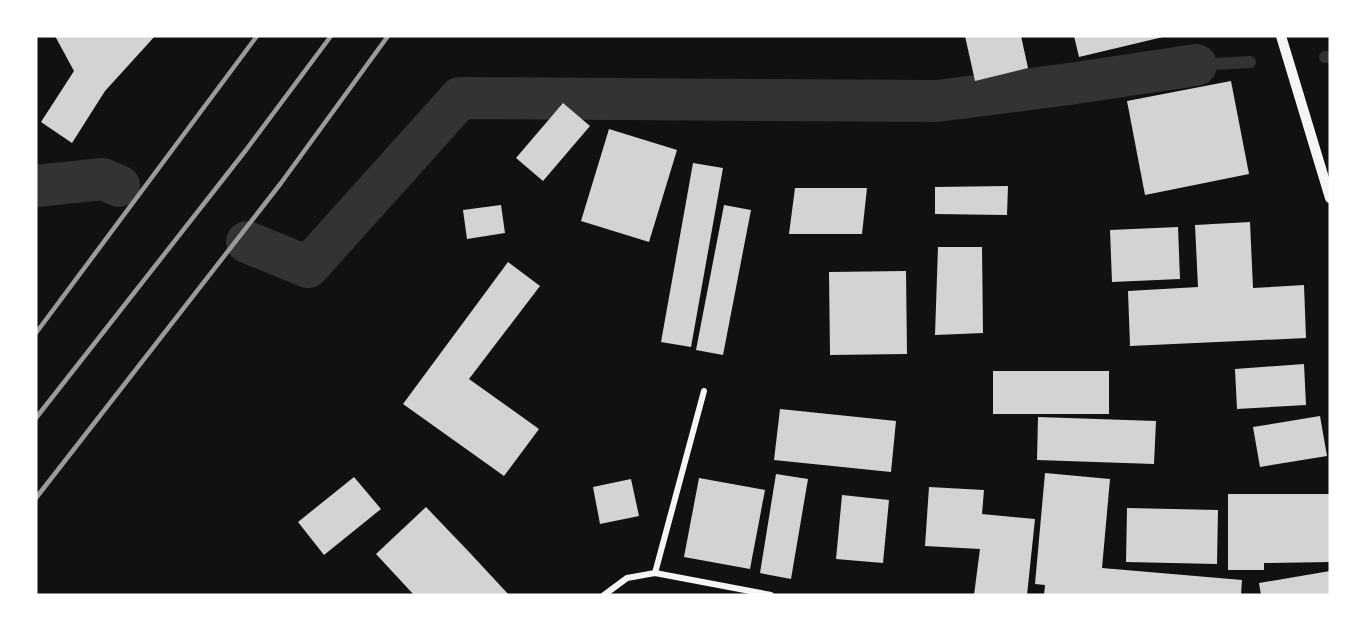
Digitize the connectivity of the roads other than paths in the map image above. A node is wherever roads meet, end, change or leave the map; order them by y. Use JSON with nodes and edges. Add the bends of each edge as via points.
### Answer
{"nodes":[{"id":1,"x":1281,"y":36,"type":"edge"},
{"id":2,"x":1327,"y":173,"type":"edge"},
{"id":3,"x":1330,"y":198,"type":"edge"},
{"id":4,"x":704,"y":391,"type":"dead end"},
{"id":5,"x":655,"y":573,"type":"junction"},
{"id":6,"x":604,"y":595,"type":"edge"},
{"id":7,"x":771,"y":595,"type":"edge"}],
"edges":[{"from":1,"to":2,"type":"street"},
{"from":2,"to":3,"type":"street"},
{"from":4,"to":5,"type":"street"},
{"from":5,"to":6,"type":"street","via":[[627,578]]},
{"from":5,"to":7,"type":"street"}]}
